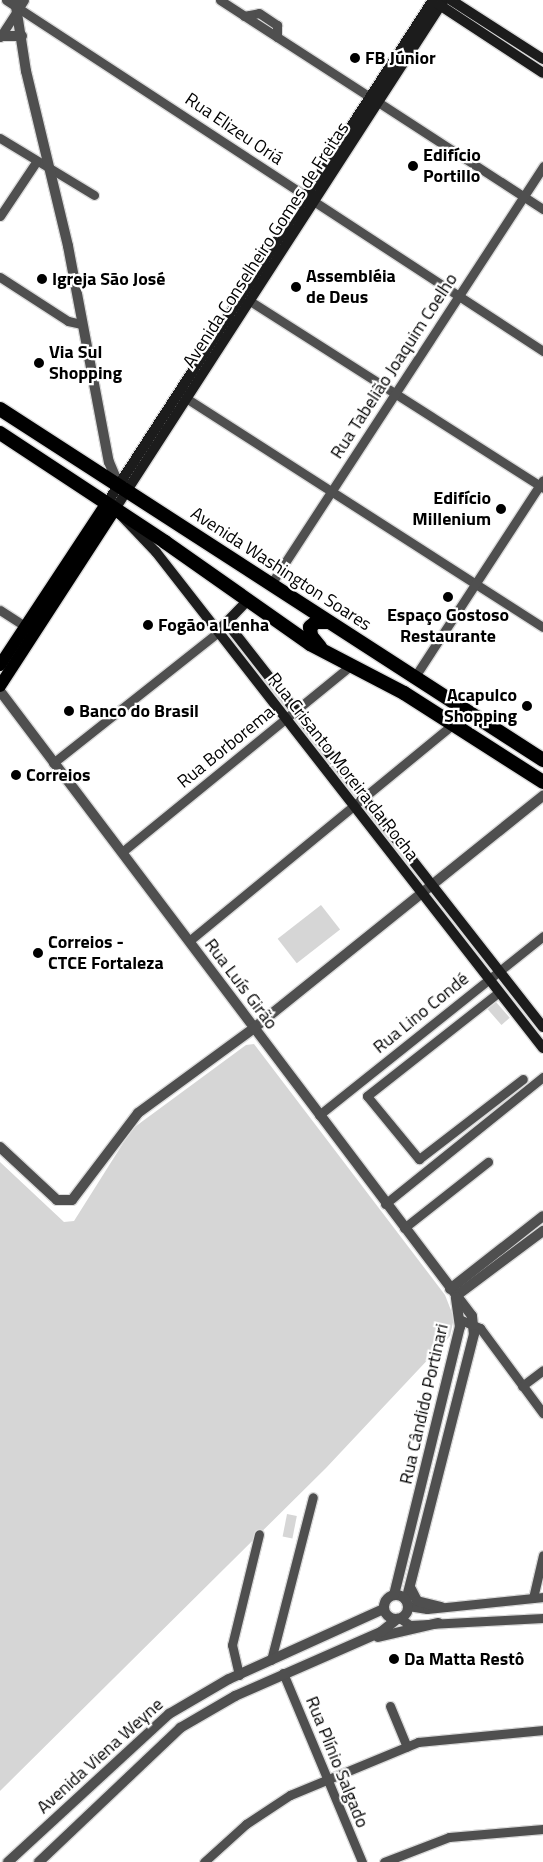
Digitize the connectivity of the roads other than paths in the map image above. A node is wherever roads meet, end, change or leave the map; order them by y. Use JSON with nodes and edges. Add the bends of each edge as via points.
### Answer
{"nodes":[{"id":1,"x":6,"y":0,"type":"edge"},
{"id":2,"x":451,"y":0,"type":"edge"},
{"id":3,"x":436,"y":1,"type":"edge"},
{"id":4,"x":226,"y":2,"type":"edge"},
{"id":5,"x":19,"y":3,"type":"edge"},
{"id":6,"x":22,"y":36,"type":"junction"},
{"id":7,"x":0,"y":37,"type":"edge"},
{"id":8,"x":543,"y":59,"type":"edge"},
{"id":9,"x":543,"y":72,"type":"edge"},
{"id":10,"x":374,"y":100,"type":"junction"},
{"id":11,"x":0,"y":138,"type":"edge"},
{"id":12,"x":36,"y":162,"type":"junction"},
{"id":13,"x":543,"y":166,"type":"edge"},
{"id":14,"x":47,"y":169,"type":"junction"},
{"id":15,"x":94,"y":195,"type":"dead end"},
{"id":16,"x":522,"y":196,"type":"junction"},
{"id":17,"x":310,"y":199,"type":"junction"},
{"id":18,"x":543,"y":210,"type":"edge"},
{"id":19,"x":0,"y":216,"type":"edge"},
{"id":20,"x":0,"y":277,"type":"edge"},
{"id":21,"x":458,"y":296,"type":"junction"},
{"id":22,"x":250,"y":301,"type":"junction"},
{"id":23,"x":81,"y":324,"type":"junction"},
{"id":24,"x":543,"y":351,"type":"edge"},
{"id":25,"x":395,"y":394,"type":"junction"},
{"id":26,"x":186,"y":398,"type":"junction"},
{"id":27,"x":0,"y":409,"type":"edge"},
{"id":28,"x":0,"y":433,"type":"edge"},
{"id":29,"x":542,"y":484,"type":"edge"},
{"id":30,"x":123,"y":488,"type":"junction"},
{"id":31,"x":333,"y":492,"type":"junction"},
{"id":32,"x":111,"y":506,"type":"junction"},
{"id":33,"x":272,"y":584,"type":"junction"},
{"id":34,"x":476,"y":584,"type":"junction"},
{"id":35,"x":247,"y":601,"type":"junction"},
{"id":36,"x":0,"y":610,"type":"edge"},
{"id":37,"x":328,"y":622,"type":"junction"},
{"id":38,"x":227,"y":623,"type":"junction"},
{"id":39,"x":25,"y":626,"type":"junction"},
{"id":40,"x":543,"y":627,"type":"edge"},
{"id":41,"x":217,"y":633,"type":"junction"},
{"id":42,"x":327,"y":653,"type":"junction"},
{"id":43,"x":0,"y":665,"type":"edge"},
{"id":44,"x":350,"y":666,"type":"junction"},
{"id":45,"x":414,"y":678,"type":"junction"},
{"id":46,"x":0,"y":686,"type":"edge"},
{"id":47,"x":0,"y":691,"type":"edge"},
{"id":48,"x":296,"y":711,"type":"junction"},
{"id":49,"x":286,"y":719,"type":"junction"},
{"id":50,"x":452,"y":725,"type":"junction"},
{"id":51,"x":543,"y":760,"type":"edge"},
{"id":52,"x":53,"y":763,"type":"junction"},
{"id":53,"x":543,"y":782,"type":"edge"},
{"id":54,"x":543,"y":796,"type":"edge"},
{"id":55,"x":363,"y":800,"type":"junction"},
{"id":56,"x":354,"y":808,"type":"junction"},
{"id":57,"x":122,"y":852,"type":"junction"},
{"id":58,"x":430,"y":886,"type":"junction"},
{"id":59,"x":421,"y":893,"type":"junction"},
{"id":60,"x":543,"y":936,"type":"edge"},
{"id":61,"x":189,"y":941,"type":"junction"},
{"id":62,"x":498,"y":972,"type":"junction"},
{"id":63,"x":489,"y":979,"type":"junction"},
{"id":64,"x":499,"y":992,"type":"junction"},
{"id":65,"x":543,"y":1027,"type":"edge"},
{"id":66,"x":254,"y":1028,"type":"junction"},
{"id":67,"x":543,"y":1048,"type":"edge"},
{"id":68,"x":543,"y":1076,"type":"edge"},
{"id":69,"x":523,"y":1079,"type":"dead end"},
{"id":70,"x":319,"y":1115,"type":"junction"},
{"id":71,"x":0,"y":1147,"type":"edge"},
{"id":72,"x":488,"y":1162,"type":"dead end"},
{"id":73,"x":384,"y":1204,"type":"junction"},
{"id":74,"x":543,"y":1216,"type":"edge"},
{"id":75,"x":404,"y":1228,"type":"junction"},
{"id":76,"x":543,"y":1231,"type":"edge"},
{"id":77,"x":453,"y":1293,"type":"junction"},
{"id":78,"x":460,"y":1320,"type":"junction"},
{"id":79,"x":474,"y":1324,"type":"junction"},
{"id":80,"x":543,"y":1370,"type":"edge"},
{"id":81,"x":522,"y":1386,"type":"junction"},
{"id":82,"x":543,"y":1413,"type":"edge"},
{"id":83,"x":423,"y":1483,"type":"junction"},
{"id":84,"x":435,"y":1486,"type":"junction"},
{"id":85,"x":313,"y":1497,"type":"dead end"},
{"id":86,"x":259,"y":1534,"type":"dead end"},
{"id":87,"x":543,"y":1555,"type":"edge"},
{"id":88,"x":411,"y":1589,"type":"junction"},
{"id":89,"x":394,"y":1594,"type":"junction"},
{"id":90,"x":533,"y":1598,"type":"junction"},
{"id":91,"x":543,"y":1598,"type":"edge"},
{"id":92,"x":408,"y":1603,"type":"junction"},
{"id":93,"x":441,"y":1607,"type":"junction"},
{"id":94,"x":383,"y":1609,"type":"junction"},
{"id":95,"x":543,"y":1618,"type":"edge"},
{"id":96,"x":399,"y":1619,"type":"junction"},
{"id":97,"x":438,"y":1623,"type":"junction"},
{"id":98,"x":370,"y":1637,"type":"junction"},
{"id":99,"x":271,"y":1660,"type":"junction"},
{"id":100,"x":239,"y":1674,"type":"junction"},
{"id":101,"x":284,"y":1674,"type":"junction"},
{"id":102,"x":229,"y":1679,"type":"junction"},
{"id":103,"x":202,"y":1693,"type":"junction"},
{"id":104,"x":236,"y":1696,"type":"junction"},
{"id":105,"x":390,"y":1706,"type":"dead end"},
{"id":106,"x":214,"y":1708,"type":"junction"},
{"id":107,"x":543,"y":1730,"type":"edge"},
{"id":108,"x":408,"y":1747,"type":"junction"},
{"id":109,"x":327,"y":1781,"type":"junction"},
{"id":110,"x":543,"y":1830,"type":"edge"},
{"id":111,"x":8,"y":1862,"type":"edge"},
{"id":112,"x":39,"y":1862,"type":"edge"},
{"id":113,"x":204,"y":1862,"type":"edge"},
{"id":114,"x":362,"y":1862,"type":"edge"},
{"id":115,"x":384,"y":1862,"type":"edge"}],
"edges":[{"from":1,"to":5,"type":"street","name":"Rua Elizeu Oriá"},
{"from":2,"to":8,"type":"main road"},
{"from":3,"to":9,"type":"main road"},
{"from":3,"to":10,"type":"main road","name":"Avenida Conselheiro Gomes de Freitas"},
{"from":4,"to":10,"type":"street"},
{"from":5,"to":6,"type":"street"},
{"from":5,"to":7,"type":"street"},
{"from":5,"to":17,"type":"street","name":"Rua Elizeu Oriá"},
{"from":6,"to":7,"type":"street"},
{"from":6,"to":14,"type":"street"},
{"from":10,"to":16,"type":"street"},
{"from":10,"to":17,"type":"main road","name":"Avenida Conselheiro Gomes de Freitas"},
{"from":11,"to":12,"type":"street"},
{"from":12,"to":14,"type":"street"},
{"from":12,"to":19,"type":"street"},
{"from":13,"to":16,"type":"street","name":"Rua Tabelião Joaquim Coelho"},
{"from":14,"to":15,"type":"street"},
{"from":14,"to":23,"type":"street","via":[[68,246]]},
{"from":16,"to":18,"type":"street"},
{"from":16,"to":21,"type":"street","name":"Rua Tabelião Joaquim Coelho"},
{"from":17,"to":21,"type":"street","name":"Rua Elizeu Oriá"},
{"from":17,"to":22,"type":"main road","name":"Avenida Conselheiro Gomes de Freitas"},
{"from":17,"to":30,"type":"main road","name":"Avenida Conselheiro Gomes de Freitas"},
{"from":20,"to":23,"type":"street","via":[[68,322]]},
{"from":21,"to":24,"type":"street","name":"Rua Elizeu Oriá"},
{"from":21,"to":25,"type":"street","name":"Rua Tabelião Joaquim Coelho"},
{"from":22,"to":25,"type":"street"},
{"from":22,"to":26,"type":"main road","name":"Avenida Conselheiro Gomes de Freitas"},
{"from":23,"to":30,"type":"street","via":[[109,462]]},
{"from":25,"to":29,"type":"street"},
{"from":25,"to":31,"type":"street","name":"Rua Tabelião Joaquim Coelho"},
{"from":26,"to":30,"type":"main road","name":"Avenida Conselheiro Gomes de Freitas"},
{"from":26,"to":31,"type":"street"},
{"from":27,"to":30,"type":"highway","name":"Avenida Washington Soares"},
{"from":28,"to":32,"type":"highway"},
{"from":29,"to":34,"type":"street"},
{"from":30,"to":32,"type":"main road","name":"Avenida Conselheiro Gomes de Freitas"},
{"from":30,"to":33,"type":"highway","name":"Avenida Washington Soares"},
{"from":31,"to":33,"type":"street","name":"Rua Tabelião Joaquim Coelho"},
{"from":31,"to":34,"type":"street"},
{"from":32,"to":35,"type":"highway"},
{"from":32,"to":39,"type":"main road"},
{"from":32,"to":41,"type":"main road","name":"Rua Crisanto Moreira da Rocha","via":[[156,552]]},
{"from":32,"to":46,"type":"main road"},
{"from":33,"to":37,"type":"highway","name":"Avenida Washington Soares"},
{"from":34,"to":40,"type":"street"},
{"from":34,"to":45,"type":"street"},
{"from":35,"to":38,"type":"main road"},
{"from":35,"to":42,"type":"highway"},
{"from":36,"to":39,"type":"street"},
{"from":37,"to":42,"type":"highway","via":[[316,622],[310,627],[314,642]]},
{"from":37,"to":45,"type":"highway","name":"Avenida Washington Soares"},
{"from":38,"to":41,"type":"main road"},
{"from":38,"to":48,"type":"main road","name":"Rua Crisanto Moreira da Rocha"},
{"from":39,"to":43,"type":"main road"},
{"from":41,"to":49,"type":"main road","name":"Rua Crisanto Moreira da Rocha"},
{"from":41,"to":52,"type":"street"},
{"from":42,"to":44,"type":"highway"},
{"from":44,"to":48,"type":"street","name":"Rua Borborema"},
{"from":44,"to":50,"type":"highway","via":[[404,693]]},
{"from":45,"to":51,"type":"highway","name":"Avenida Washington Soares"},
{"from":47,"to":52,"type":"street","name":"Rua Luís Girão"},
{"from":48,"to":49,"type":"street","name":"Rua Borborema"},
{"from":48,"to":55,"type":"main road","name":"Rua Crisanto Moreira da Rocha"},
{"from":49,"to":56,"type":"main road","name":"Rua Crisanto Moreira da Rocha"},
{"from":49,"to":57,"type":"street","name":"Rua Borborema"},
{"from":50,"to":53,"type":"highway"},
{"from":50,"to":55,"type":"street"},
{"from":52,"to":57,"type":"street","name":"Rua Luís Girão"},
{"from":54,"to":58,"type":"street"},
{"from":55,"to":56,"type":"street"},
{"from":55,"to":58,"type":"main road","name":"Rua Crisanto Moreira da Rocha"},
{"from":56,"to":59,"type":"main road","name":"Rua Crisanto Moreira da Rocha"},
{"from":56,"to":61,"type":"street"},
{"from":57,"to":61,"type":"street","name":"Rua Luís Girão"},
{"from":58,"to":59,"type":"street"},
{"from":58,"to":62,"type":"main road","name":"Rua Crisanto Moreira da Rocha"},
{"from":59,"to":63,"type":"main road","name":"Rua Crisanto Moreira da Rocha"},
{"from":59,"to":66,"type":"street"},
{"from":60,"to":62,"type":"street","name":"Rua Lino Condé"},
{"from":61,"to":66,"type":"street","name":"Rua Luís Girão"},
{"from":62,"to":63,"type":"street","name":"Rua Lino Condé"},
{"from":62,"to":65,"type":"main road","name":"Rua Crisanto Moreira da Rocha"},
{"from":63,"to":64,"type":"main road","name":"Rua Crisanto Moreira da Rocha"},
{"from":63,"to":70,"type":"street","name":"Rua Lino Condé"},
{"from":64,"to":67,"type":"main road","name":"Rua Crisanto Moreira da Rocha"},
{"from":64,"to":69,"type":"street","via":[[367,1096],[419,1158]]},
{"from":66,"to":70,"type":"street","name":"Rua Luís Girão"},
{"from":66,"to":71,"type":"street","via":[[138,1113],[75,1197],[66,1203],[56,1200]]},
{"from":68,"to":73,"type":"street"},
{"from":70,"to":73,"type":"street","name":"Rua Luís Girão"},
{"from":72,"to":75,"type":"street"},
{"from":73,"to":75,"type":"street","name":"Rua Luís Girão"},
{"from":74,"to":77,"type":"street"},
{"from":75,"to":77,"type":"street","name":"Rua Luís Girão"},
{"from":76,"to":77,"type":"street"},
{"from":77,"to":78,"type":"street","name":"Rua Cândido Portinari"},
{"from":77,"to":79,"type":"street","name":"Rua Cândido Portinari","via":[[469,1310]]},
{"from":78,"to":79,"type":"street"},
{"from":78,"to":83,"type":"street","name":"Rua Cândido Portinari"},
{"from":79,"to":81,"type":"street"},
{"from":79,"to":84,"type":"street","name":"Rua Cândido Portinari"},
{"from":80,"to":81,"type":"street"},
{"from":81,"to":82,"type":"street"},
{"from":83,"to":84,"type":"street"},
{"from":83,"to":89,"type":"street","name":"Rua Cândido Portinari"},
{"from":84,"to":88,"type":"street","name":"Rua Cândido Portinari"},
{"from":85,"to":99,"type":"street"},
{"from":86,"to":100,"type":"street","via":[[232,1645]]},
{"from":87,"to":90,"type":"street"},
{"from":88,"to":92,"type":"street","name":"Rua Cândido Portinari"},
{"from":88,"to":93,"type":"street","via":[[417,1601]]},
{"from":89,"to":92,"type":"street"},
{"from":89,"to":94,"type":"street","via":[[386,1600]]},
{"from":90,"to":91,"type":"street"},
{"from":90,"to":93,"type":"street"},
{"from":92,"to":93,"type":"street"},
{"from":92,"to":96,"type":"street"},
{"from":94,"to":96,"type":"street","via":[[388,1617]]},
{"from":94,"to":99,"type":"street","name":"Avenida Viena Weyne"},
{"from":95,"to":97,"type":"street"},
{"from":96,"to":97,"type":"street","via":[[410,1624]]},
{"from":96,"to":98,"type":"street","name":"Avenida Viena Weyne"},
{"from":97,"to":98,"type":"street"},
{"from":98,"to":101,"type":"street","name":"Avenida Viena Weyne"},
{"from":99,"to":100,"type":"street","name":"Avenida Viena Weyne"},
{"from":100,"to":102,"type":"street","name":"Avenida Viena Weyne"},
{"from":101,"to":104,"type":"street","name":"Avenida Viena Weyne"},
{"from":101,"to":109,"type":"street","name":"Rua Plínio Salgado"},
{"from":102,"to":103,"type":"street","name":"Avenida Viena Weyne"},
{"from":102,"to":104,"type":"street","via":[[229,1688]]},
{"from":103,"to":106,"type":"street","via":[[212,1699]]},
{"from":103,"to":111,"type":"street","name":"Avenida Viena Weyne","via":[[153,1726]]},
{"from":104,"to":106,"type":"street","name":"Avenida Viena Weyne"},
{"from":105,"to":108,"type":"street"},
{"from":106,"to":112,"type":"street","name":"Avenida Viena Weyne","via":[[157,1747]]},
{"from":107,"to":108,"type":"street","via":[[437,1738]]},
{"from":108,"to":109,"type":"street"},
{"from":109,"to":113,"type":"street","via":[[270,1807]]},
{"from":109,"to":114,"type":"street","name":"Rua Plínio Salgado"},
{"from":110,"to":115,"type":"street","via":[[449,1837]]}]}
